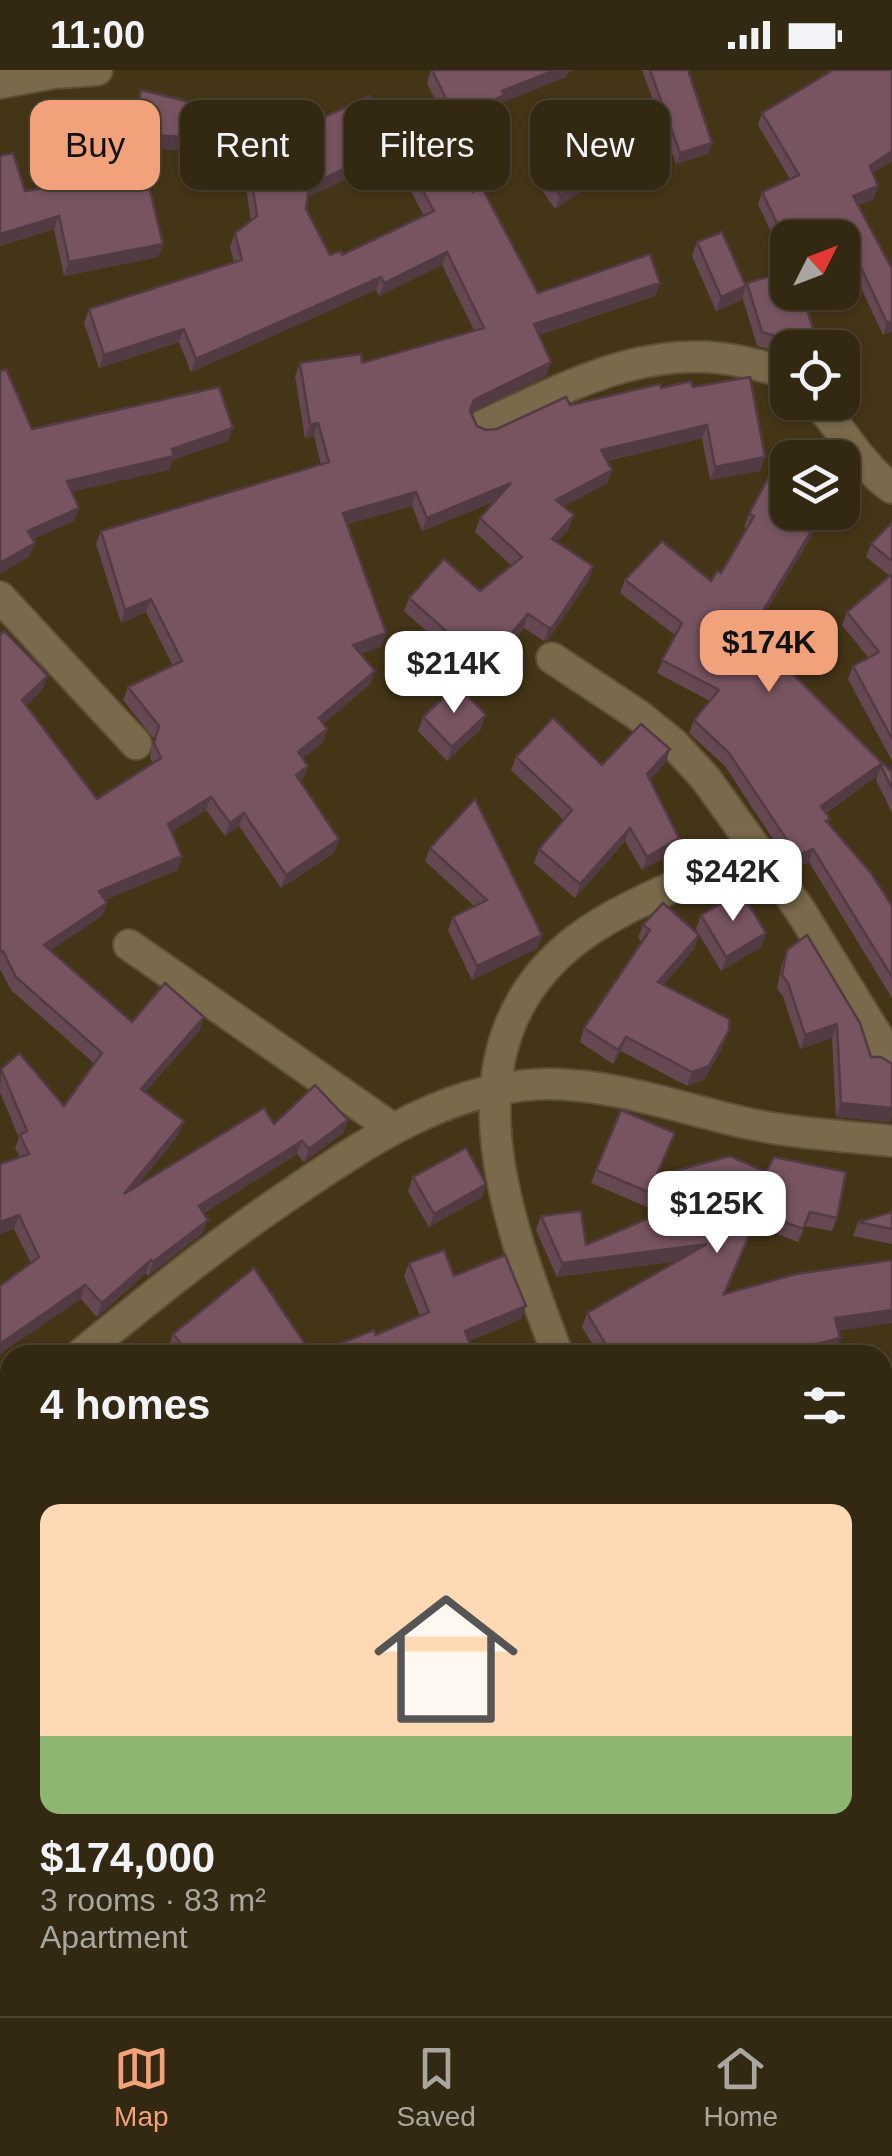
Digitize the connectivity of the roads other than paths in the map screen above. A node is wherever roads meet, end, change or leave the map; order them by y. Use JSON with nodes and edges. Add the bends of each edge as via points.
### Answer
{"nodes":[{"id":1,"x":97,"y":70,"type":"edge"},
{"id":2,"x":0,"y":83,"type":"edge"},
{"id":3,"x":770,"y":368,"type":"edge"},
{"id":4,"x":833,"y":420,"type":"edge"},
{"id":5,"x":484,"y":424,"type":"edge"},
{"id":6,"x":892,"y":488,"type":"edge"},
{"id":7,"x":0,"y":596,"type":"edge"},
{"id":8,"x":552,"y":658,"type":"dead end"},
{"id":9,"x":136,"y":744,"type":"dead end"},
{"id":10,"x":759,"y":850,"type":"junction"},
{"id":11,"x":129,"y":945,"type":"dead end"},
{"id":12,"x":892,"y":1060,"type":"edge"},
{"id":13,"x":497,"y":1088,"type":"junction"},
{"id":14,"x":392,"y":1128,"type":"junction"},
{"id":15,"x":892,"y":1141,"type":"edge"},
{"id":16,"x":92,"y":1345,"type":"edge"},
{"id":17,"x":554,"y":1345,"type":"edge"}],
"edges":[{"from":1,"to":2,"type":"street"},
{"from":3,"to":5,"type":"street","via":[[718,356],[635,362]]},
{"from":4,"to":6,"type":"street","via":[[870,472]]},
{"from":7,"to":9,"type":"street"},
{"from":8,"to":10,"type":"street","via":[[674,744]]},
{"from":10,"to":12,"type":"street"},
{"from":10,"to":13,"type":"street","via":[[618,914],[557,959],[509,1022]]},
{"from":11,"to":14,"type":"street"},
{"from":13,"to":14,"type":"street"},
{"from":13,"to":15,"type":"street","via":[[600,1088],[744,1122]]},
{"from":13,"to":17,"type":"street","via":[[502,1192]]},
{"from":14,"to":16,"type":"street","via":[[226,1238]]}]}
